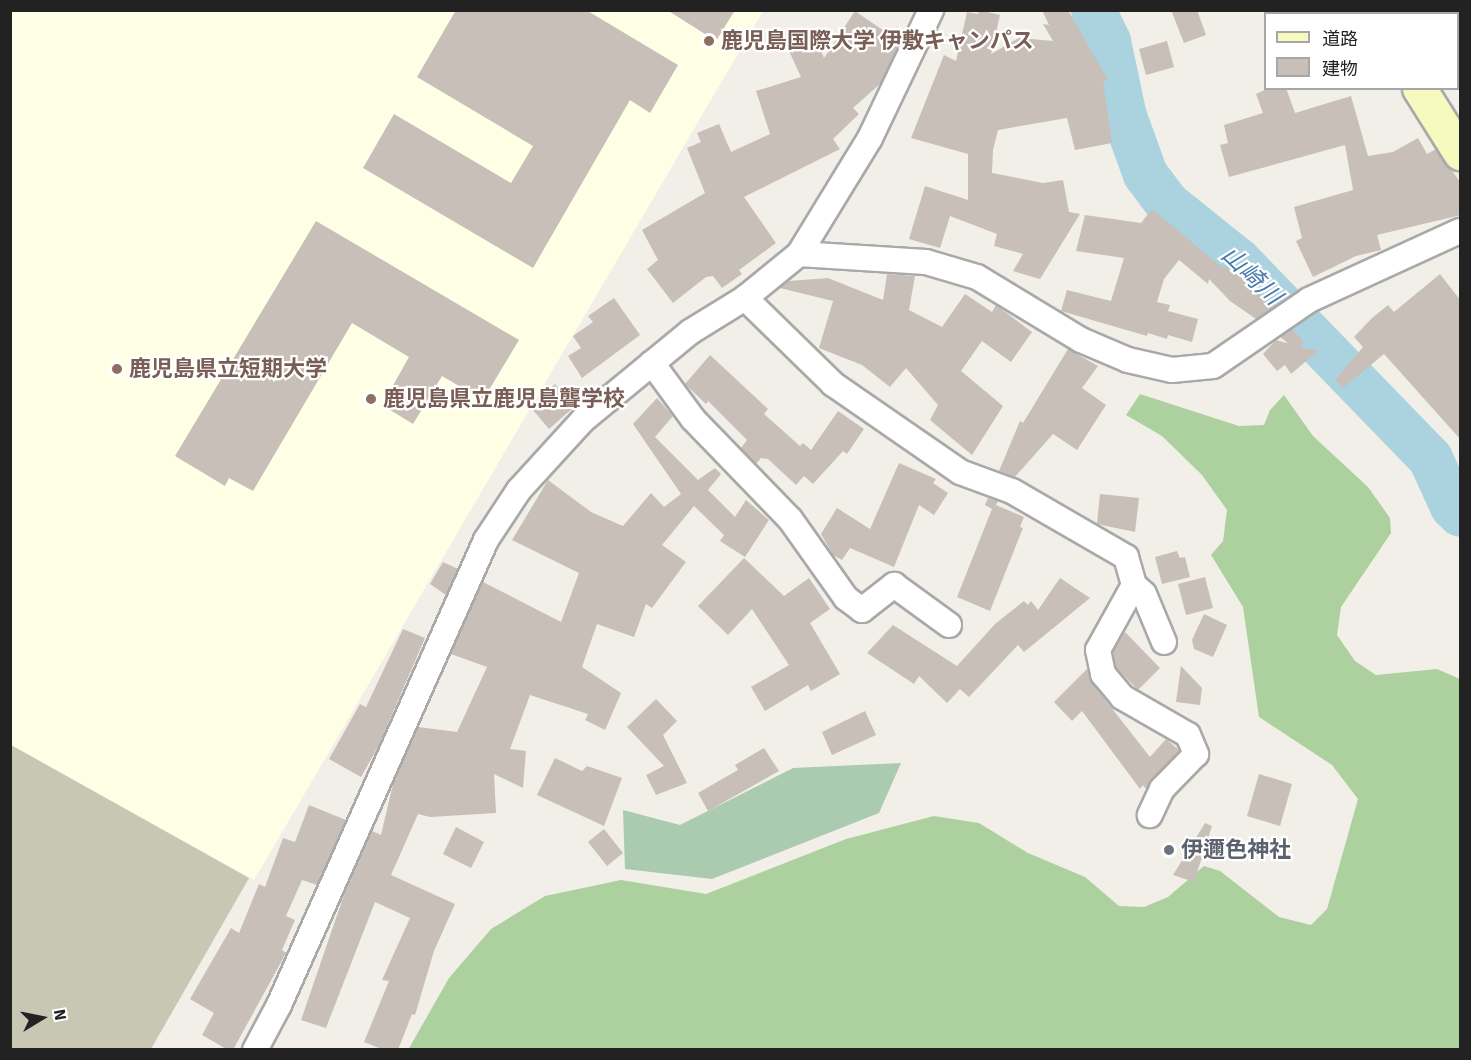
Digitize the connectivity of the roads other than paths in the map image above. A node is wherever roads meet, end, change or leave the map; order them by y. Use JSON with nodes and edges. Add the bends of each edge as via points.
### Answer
{"nodes":[{"id":1,"x":931,"y":10,"type":"edge"},
{"id":2,"x":1420,"y":90,"type":"edge"},
{"id":3,"x":1461,"y":153,"type":"edge"},
{"id":4,"x":1461,"y":231,"type":"edge"},
{"id":5,"x":799,"y":254,"type":"junction"},
{"id":6,"x":745,"y":298,"type":"junction"},
{"id":7,"x":652,"y":363,"type":"junction"},
{"id":8,"x":1134,"y":585,"type":"junction"},
{"id":9,"x":949,"y":625,"type":"dead end"},
{"id":10,"x":1164,"y":642,"type":"dead end"},
{"id":11,"x":1150,"y":815,"type":"dead end"},
{"id":12,"x":255,"y":1050,"type":"edge"}],
"edges":[{"from":1,"to":5,"type":"street","via":[[870,138]]},
{"from":2,"to":3,"type":"main road"},
{"from":4,"to":5,"type":"street","via":[[1309,300],[1213,366],[1172,370],[1128,360],[1081,340],[977,277],[926,262]]},
{"from":5,"to":6,"type":"street"},
{"from":6,"to":7,"type":"street","via":[[690,332]]},
{"from":6,"to":8,"type":"street","via":[[833,384],[960,472],[1012,491],[1126,557]]},
{"from":7,"to":9,"type":"street","via":[[693,418],[790,519],[846,598],[862,610],[894,585]]},
{"from":7,"to":12,"type":"street","via":[[583,420],[554,450],[519,490],[486,540],[279,1005]]},
{"from":8,"to":10,"type":"street","via":[[1144,594]]},
{"from":8,"to":11,"type":"street","via":[[1098,650],[1104,674],[1122,697],[1188,735],[1196,754],[1162,789]]}]}
